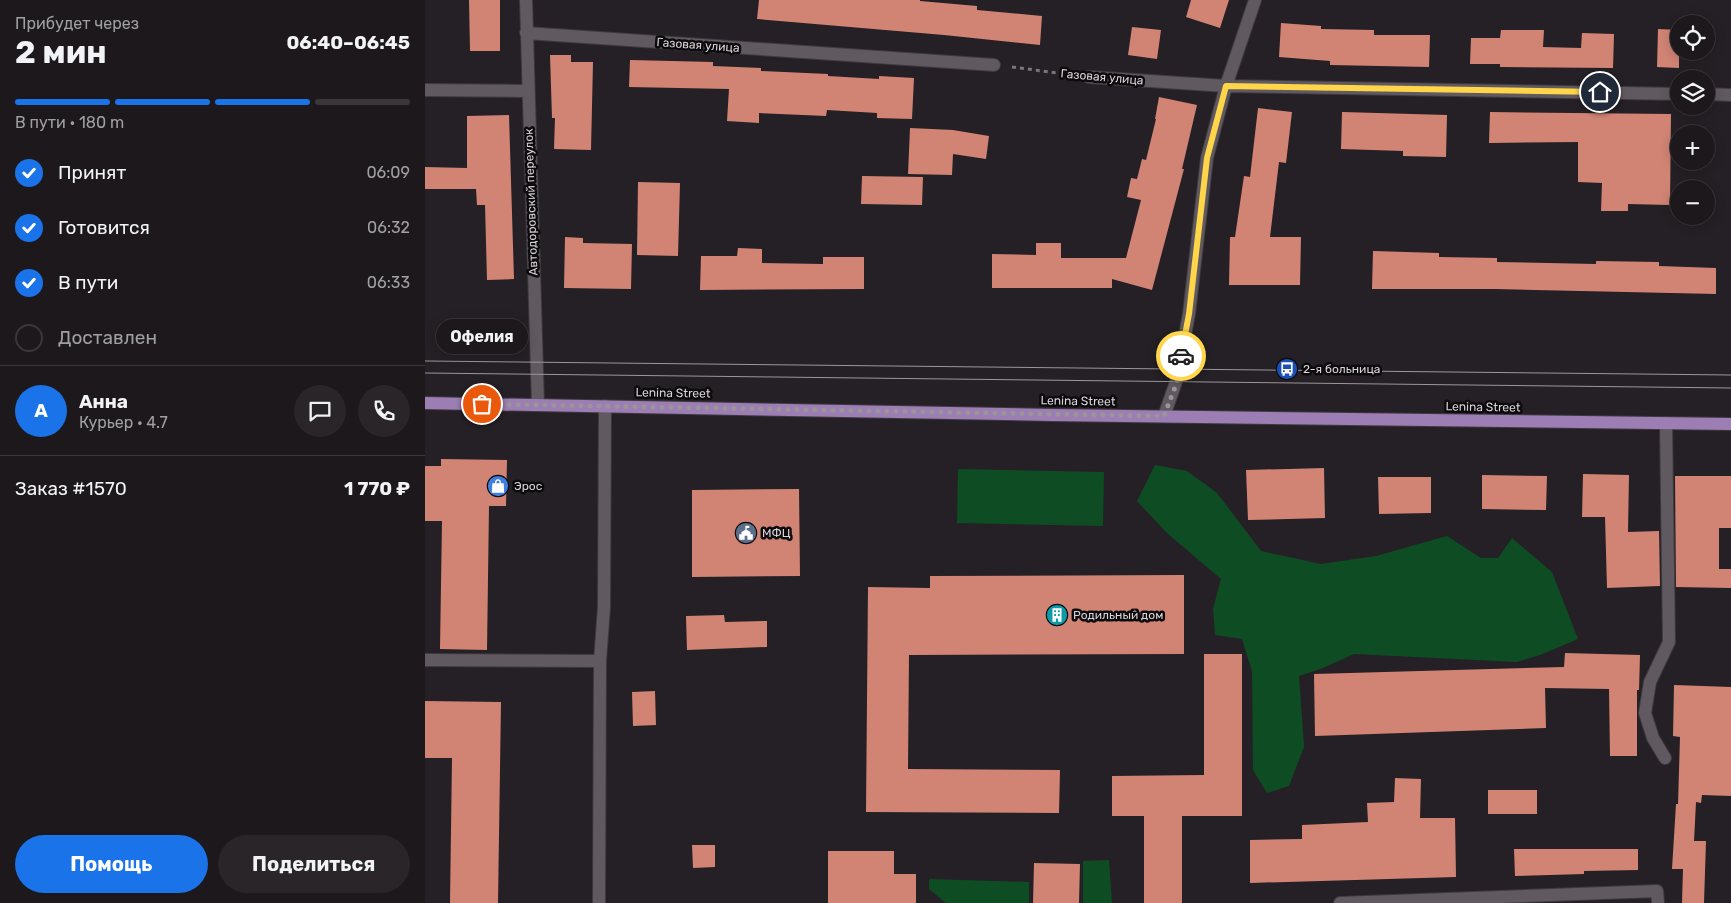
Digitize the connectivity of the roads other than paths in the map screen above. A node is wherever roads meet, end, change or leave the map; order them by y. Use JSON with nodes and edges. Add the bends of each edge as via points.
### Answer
{"nodes":[{"id":1,"x":526,"y":0,"type":"edge"},
{"id":2,"x":1255,"y":0,"type":"edge"},
{"id":3,"x":526,"y":33,"type":"junction"},
{"id":4,"x":994,"y":65,"type":"road end"},
{"id":5,"x":1089,"y":77,"type":"road end"},
{"id":6,"x":1226,"y":86,"type":"junction"},
{"id":7,"x":425,"y":90,"type":"edge"},
{"id":8,"x":527,"y":91,"type":"junction"},
{"id":9,"x":1670,"y":94,"type":"edge"},
{"id":10,"x":1715,"y":94,"type":"edge"},
{"id":11,"x":1731,"y":95,"type":"edge"},
{"id":12,"x":425,"y":403,"type":"edge"},
{"id":13,"x":538,"y":404,"type":"junction"},
{"id":14,"x":605,"y":406,"type":"junction"},
{"id":15,"x":1164,"y":416,"type":"junction"},
{"id":16,"x":1666,"y":423,"type":"junction"},
{"id":17,"x":1731,"y":424,"type":"edge"},
{"id":18,"x":425,"y":660,"type":"edge"},
{"id":19,"x":601,"y":661,"type":"junction"},
{"id":20,"x":1665,"y":758,"type":"dead end"},
{"id":21,"x":599,"y":903,"type":"edge"},
{"id":22,"x":1340,"y":903,"type":"edge"},
{"id":23,"x":1657,"y":903,"type":"edge"}],
"edges":[{"from":1,"to":3,"type":"street","name":"Автодоровский переулок"},
{"from":2,"to":6,"type":"street"},
{"from":3,"to":4,"type":"street","name":"Газовая улица"},
{"from":3,"to":8,"type":"street","name":"Автодоровский переулок"},
{"from":5,"to":6,"type":"street","name":"Газовая улица"},
{"from":6,"to":9,"type":"street","name":"Газовая улица"},
{"from":6,"to":15,"type":"street","via":[[1207,158],[1189,314],[1177,382]]},
{"from":7,"to":8,"type":"street"},
{"from":8,"to":13,"type":"street","name":"Автодоровский переулок"},
{"from":10,"to":11,"type":"street"},
{"from":12,"to":13,"type":"main road","name":"Lenina Street"},
{"from":13,"to":14,"type":"main road","name":"Lenina Street"},
{"from":14,"to":15,"type":"main road","name":"Lenina Street"},
{"from":14,"to":19,"type":"street"},
{"from":15,"to":16,"type":"main road","name":"Lenina Street"},
{"from":16,"to":17,"type":"main road","name":"Lenina Street"},
{"from":16,"to":20,"type":"street","via":[[1669,642],[1650,682],[1645,713],[1653,738]]},
{"from":18,"to":19,"type":"street"},
{"from":19,"to":21,"type":"street"},
{"from":22,"to":23,"type":"street","via":[[1657,891]]}]}
